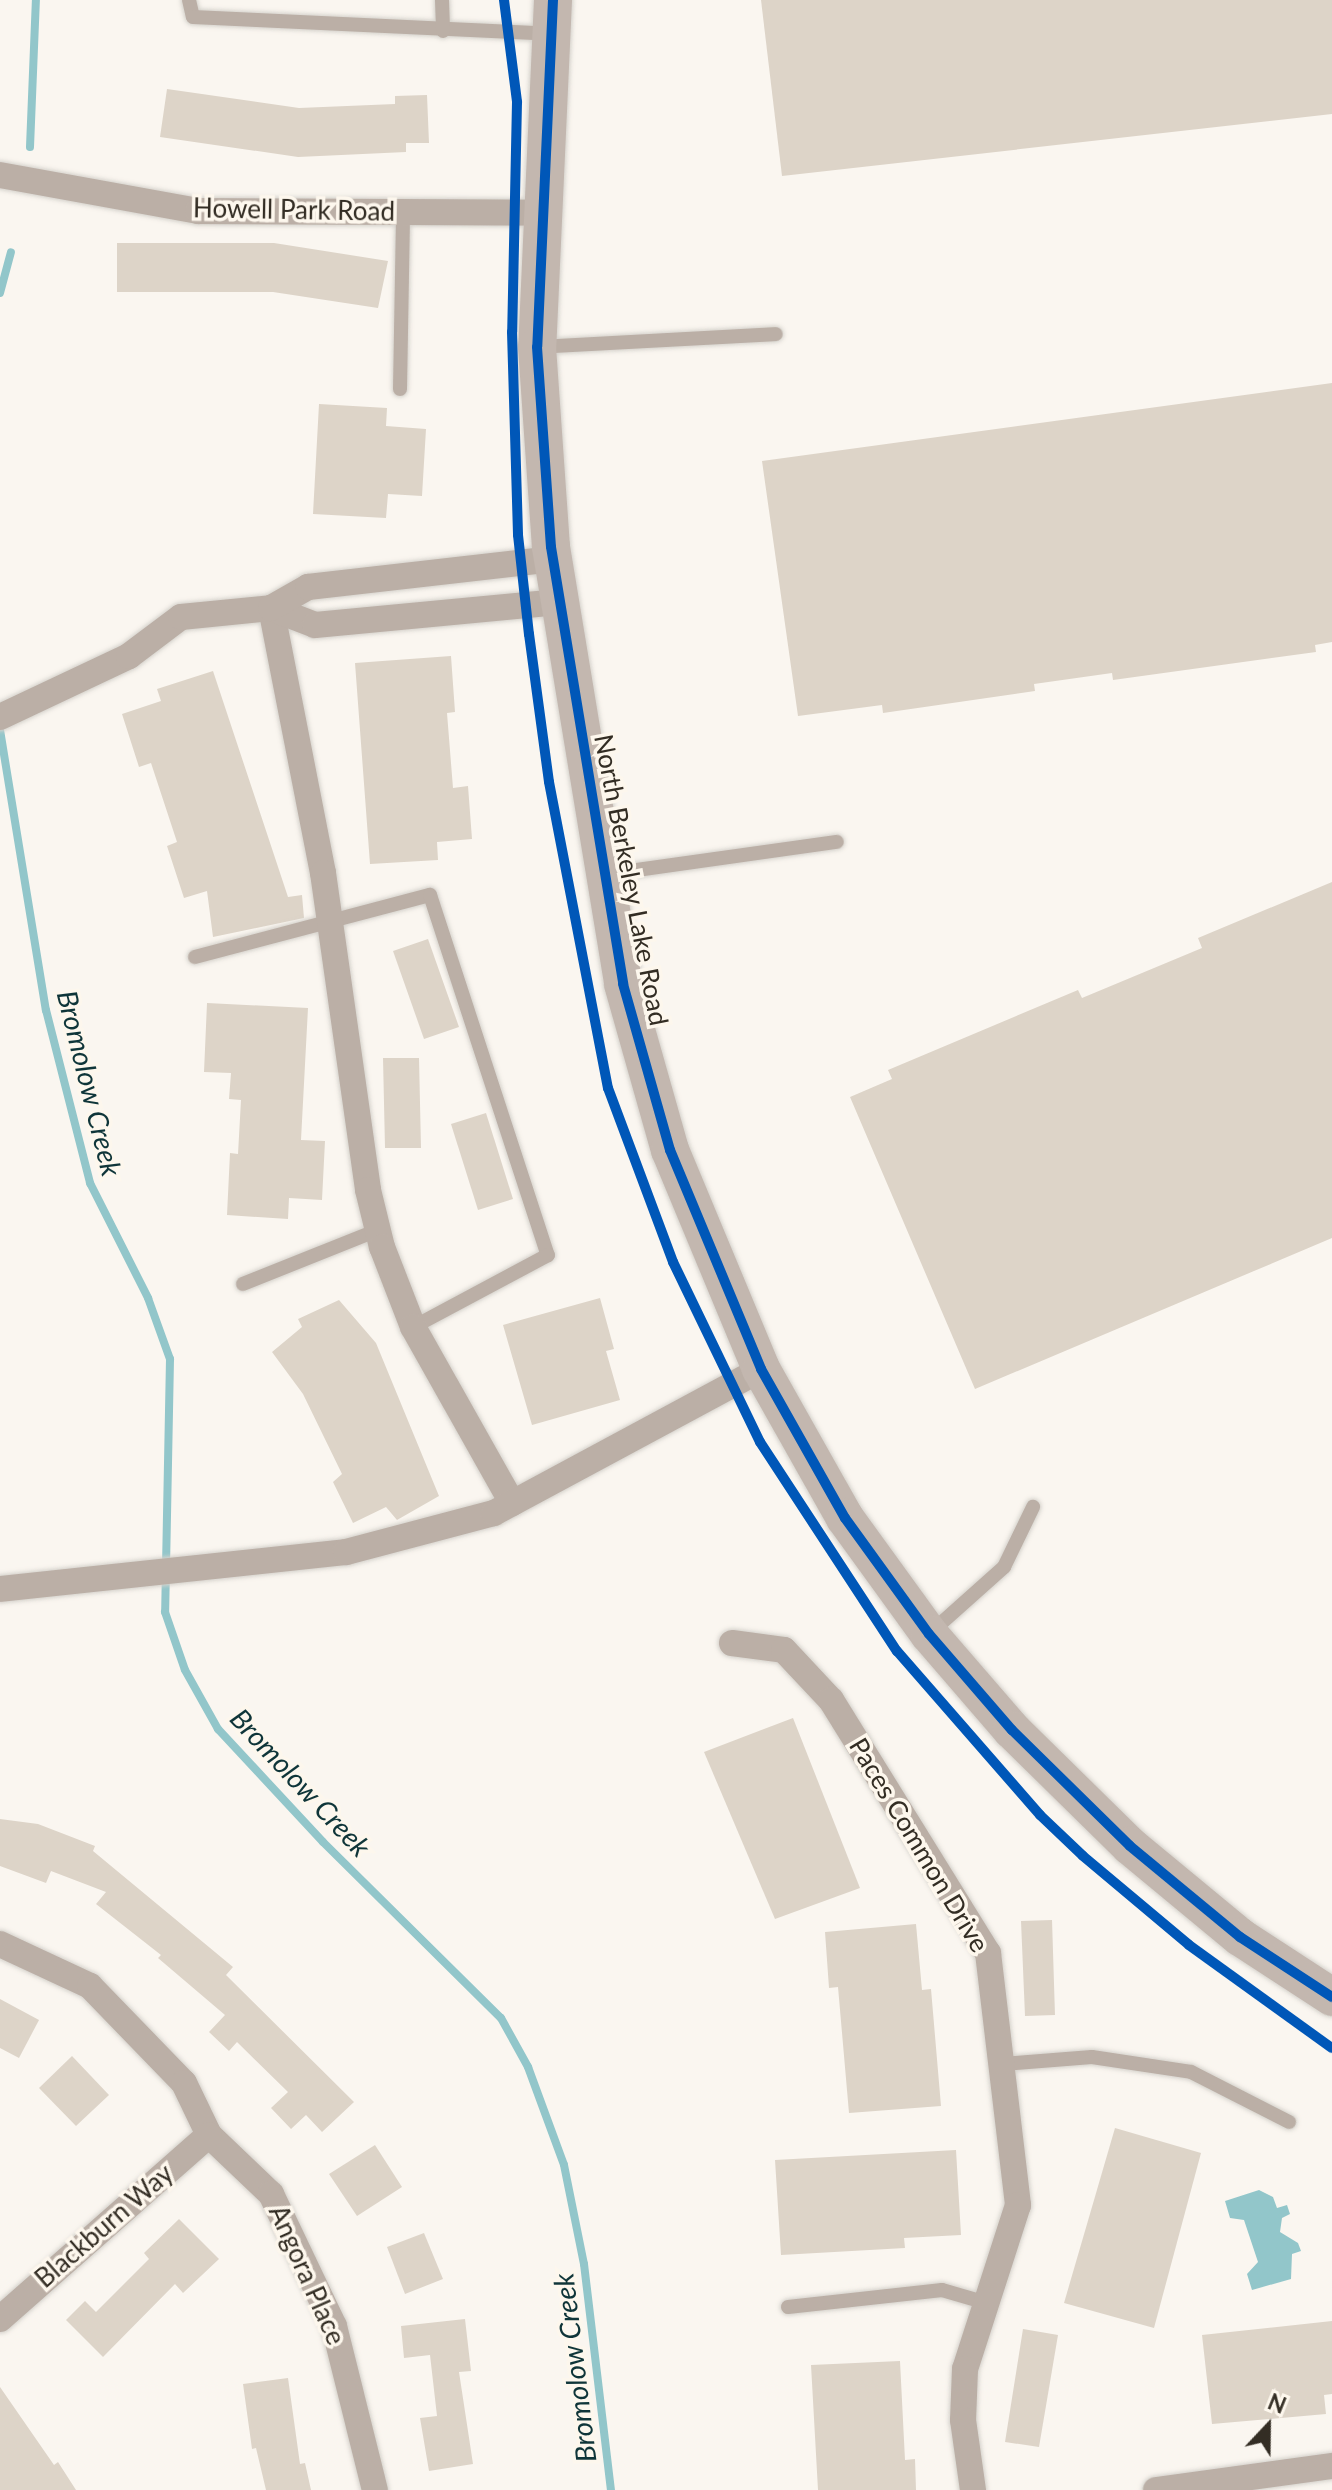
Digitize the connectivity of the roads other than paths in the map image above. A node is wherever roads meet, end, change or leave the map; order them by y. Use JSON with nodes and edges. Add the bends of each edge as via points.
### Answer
{"nodes":[{"id":1,"x":189,"y":0,"type":"edge"},
{"id":2,"x":442,"y":0,"type":"edge"},
{"id":3,"x":552,"y":17,"type":"edge"},
{"id":4,"x":443,"y":31,"type":"junction"},
{"id":5,"x":0,"y":175,"type":"edge"},
{"id":6,"x":403,"y":212,"type":"junction"},
{"id":7,"x":543,"y":213,"type":"junction"},
{"id":8,"x":776,"y":334,"type":"dead end"},
{"id":9,"x":537,"y":347,"type":"junction"},
{"id":10,"x":400,"y":389,"type":"dead end"},
{"id":11,"x":553,"y":559,"type":"junction"},
{"id":12,"x":413,"y":575,"type":"junction"},
{"id":13,"x":349,"y":582,"type":"junction"},
{"id":14,"x":559,"y":602,"type":"junction"},
{"id":15,"x":271,"y":608,"type":"junction"},
{"id":16,"x":417,"y":617,"type":"junction"},
{"id":17,"x":354,"y":622,"type":"junction"},
{"id":18,"x":0,"y":717,"type":"edge"},
{"id":19,"x":837,"y":842,"type":"dead end"},
{"id":20,"x":603,"y":874,"type":"junction"},
{"id":21,"x":331,"y":923,"type":"junction"},
{"id":22,"x":195,"y":957,"type":"dead end"},
{"id":23,"x":378,"y":1230,"type":"junction"},
{"id":24,"x":243,"y":1284,"type":"dead end"},
{"id":25,"x":413,"y":1327,"type":"junction"},
{"id":26,"x":761,"y":1369,"type":"junction"},
{"id":27,"x":512,"y":1503,"type":"junction"},
{"id":28,"x":1033,"y":1507,"type":"dead end"},
{"id":29,"x":0,"y":1589,"type":"edge"},
{"id":30,"x":929,"y":1634,"type":"junction"},
{"id":31,"x":732,"y":1643,"type":"dead end"},
{"id":32,"x":0,"y":1944,"type":"edge"},
{"id":33,"x":1332,"y":1997,"type":"edge"},
{"id":34,"x":1003,"y":2064,"type":"junction"},
{"id":35,"x":1289,"y":2122,"type":"dead end"},
{"id":36,"x":209,"y":2135,"type":"junction"},
{"id":37,"x":983,"y":2302,"type":"junction"},
{"id":38,"x":788,"y":2307,"type":"dead end"},
{"id":39,"x":0,"y":2319,"type":"edge"},
{"id":40,"x":1332,"y":2466,"type":"edge"},
{"id":41,"x":375,"y":2490,"type":"edge"},
{"id":42,"x":973,"y":2490,"type":"edge"},
{"id":43,"x":1156,"y":2490,"type":"edge"}],
"edges":[{"from":1,"to":4,"type":"lane","via":[[193,17]]},
{"from":2,"to":4,"type":"lane"},
{"from":3,"to":4,"type":"lane"},
{"from":3,"to":7,"type":"street","name":"North Berkeley Lake Road"},
{"from":5,"to":6,"type":"street","name":"Howell Park Road","via":[[198,211]]},
{"from":6,"to":7,"type":"street","name":"Howell Park Road"},
{"from":6,"to":10,"type":"lane"},
{"from":7,"to":9,"type":"street","name":"North Berkeley Lake Road"},
{"from":8,"to":9,"type":"lane"},
{"from":9,"to":11,"type":"street","name":"North Berkeley Lake Road"},
{"from":11,"to":12,"type":"street"},
{"from":11,"to":14,"type":"street","name":"North Berkeley Lake Road"},
{"from":12,"to":13,"type":"street"},
{"from":12,"to":16,"type":"street"},
{"from":13,"to":15,"type":"street","via":[[308,587]]},
{"from":13,"to":17,"type":"street"},
{"from":14,"to":16,"type":"street"},
{"from":14,"to":20,"type":"street","name":"North Berkeley Lake Road"},
{"from":15,"to":17,"type":"street","via":[[315,625]]},
{"from":15,"to":18,"type":"street","via":[[181,617],[129,656]]},
{"from":15,"to":21,"type":"street"},
{"from":16,"to":17,"type":"street"},
{"from":19,"to":20,"type":"lane"},
{"from":20,"to":26,"type":"street","name":"North Berkeley Lake Road","via":[[623,984],[670,1150]]},
{"from":21,"to":22,"type":"lane"},
{"from":21,"to":23,"type":"street"},
{"from":21,"to":25,"type":"lane","via":[[430,895],[548,1255]]},
{"from":23,"to":24,"type":"lane"},
{"from":23,"to":25,"type":"street"},
{"from":25,"to":27,"type":"street"},
{"from":26,"to":27,"type":"street"},
{"from":26,"to":30,"type":"street","name":"North Berkeley Lake Road","via":[[845,1518]]},
{"from":27,"to":29,"type":"street","via":[[494,1513],[346,1552]]},
{"from":28,"to":30,"type":"lane","via":[[1004,1567]]},
{"from":30,"to":33,"type":"street","name":"North Berkeley Lake Road","via":[[1012,1730],[1130,1846],[1240,1937]]},
{"from":31,"to":34,"type":"street","name":"Paces Common Drive","via":[[784,1650],[831,1700],[988,1953]]},
{"from":32,"to":36,"type":"street","name":"Angora Place","via":[[90,1986],[184,2083]]},
{"from":34,"to":35,"type":"lane","via":[[1092,2057],[1191,2072]]},
{"from":34,"to":37,"type":"street","name":"Paces Common Drive","via":[[1018,2205]]},
{"from":36,"to":39,"type":"street","name":"Blackburn Way"},
{"from":36,"to":41,"type":"street","name":"Angora Place","via":[[271,2194],[334,2326]]},
{"from":37,"to":38,"type":"lane","via":[[942,2290]]},
{"from":37,"to":42,"type":"street","name":"Paces Common Drive","via":[[965,2369],[963,2420]]},
{"from":40,"to":43,"type":"street"}]}
